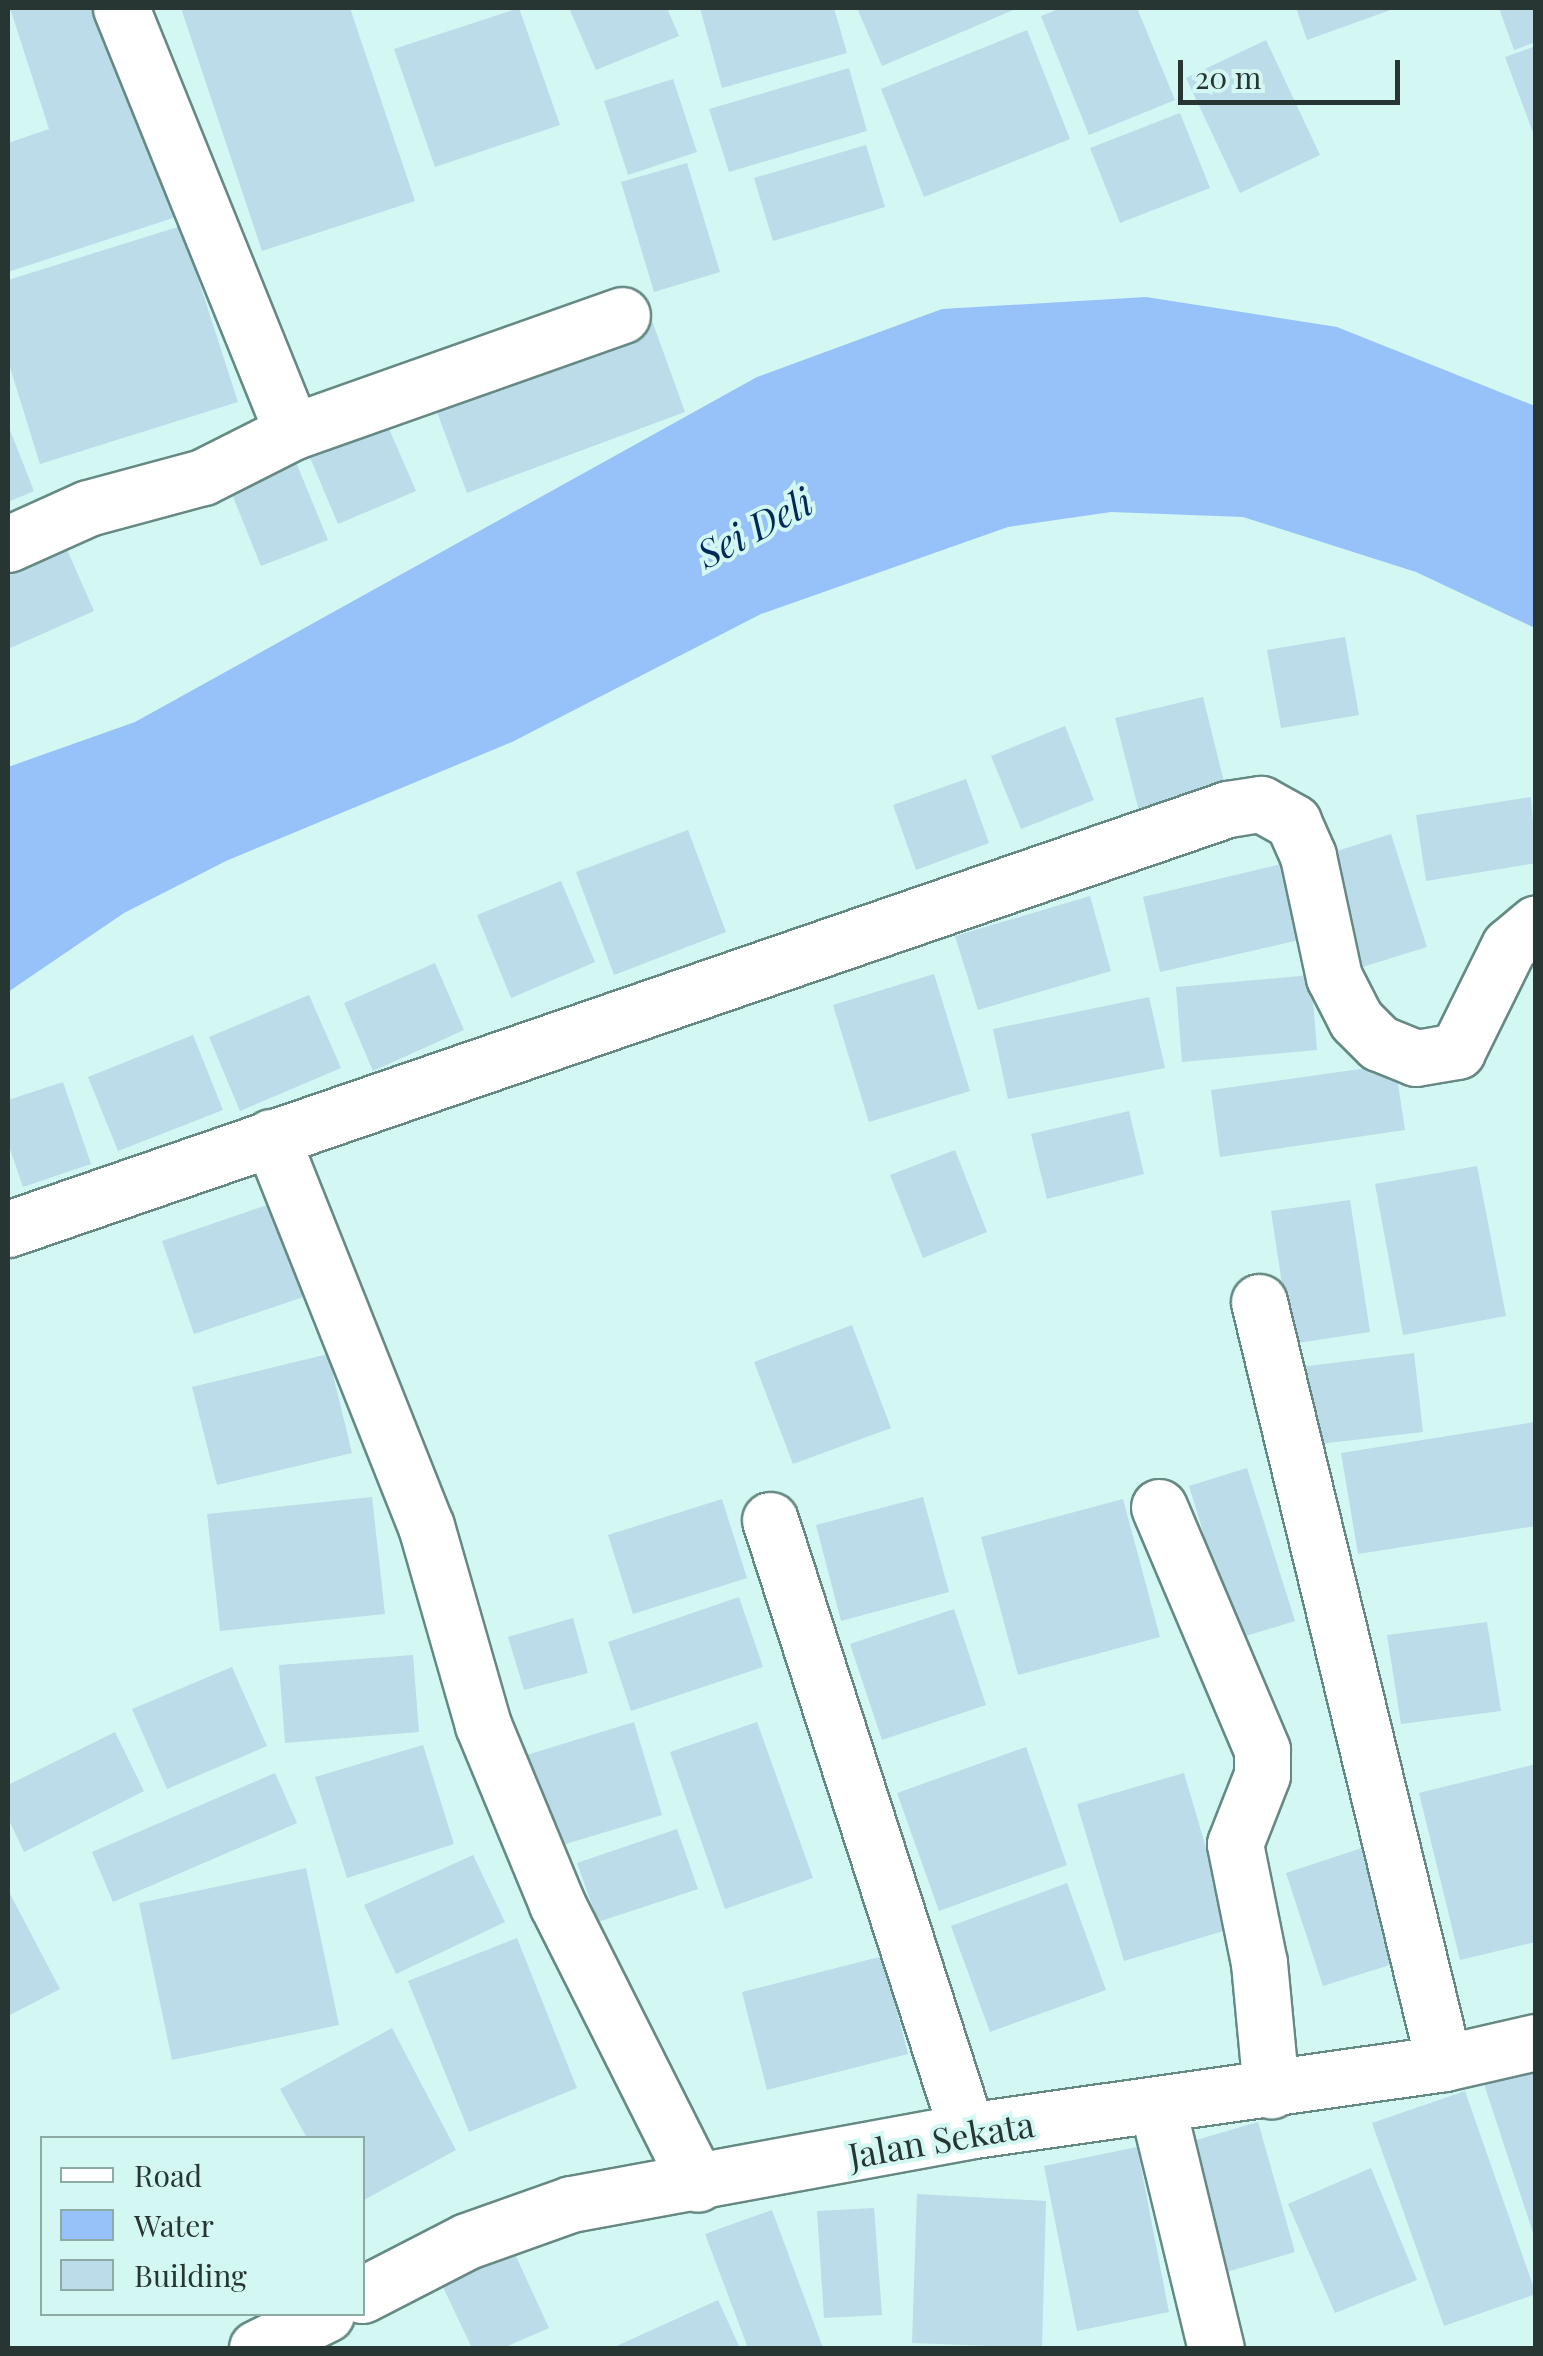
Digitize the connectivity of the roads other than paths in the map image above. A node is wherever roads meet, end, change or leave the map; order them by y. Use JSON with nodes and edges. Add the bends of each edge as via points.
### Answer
{"nodes":[{"id":1,"x":121,"y":8,"type":"edge"},
{"id":2,"x":622,"y":315,"type":"dead end"},
{"id":3,"x":292,"y":432,"type":"junction"},
{"id":4,"x":8,"y":544,"type":"edge"},
{"id":5,"x":1536,"y":923,"type":"edge"},
{"id":6,"x":271,"y":1137,"type":"junction"},
{"id":7,"x":8,"y":1229,"type":"edge"},
{"id":8,"x":1259,"y":1302,"type":"dead end"},
{"id":9,"x":1159,"y":1507,"type":"dead end"},
{"id":10,"x":770,"y":1520,"type":"dead end"},
{"id":11,"x":1536,"y":2042,"type":"edge"},
{"id":12,"x":1444,"y":2063,"type":"junction"},
{"id":13,"x":1271,"y":2090,"type":"junction"},
{"id":14,"x":1157,"y":2105,"type":"junction"},
{"id":15,"x":967,"y":2131,"type":"junction"},
{"id":16,"x":698,"y":2184,"type":"junction"},
{"id":17,"x":365,"y":2293,"type":"edge"},
{"id":18,"x":322,"y":2316,"type":"edge"},
{"id":19,"x":257,"y":2348,"type":"edge"},
{"id":20,"x":1216,"y":2348,"type":"edge"}],
"edges":[{"from":1,"to":3,"type":"street"},
{"from":2,"to":3,"type":"street"},
{"from":3,"to":4,"type":"street","via":[[203,477],[88,508]]},
{"from":5,"to":6,"type":"street","via":[[1509,946],[1457,1051],[1416,1058],[1379,1044],[1356,1020],[1334,977],[1308,856],[1292,822],[1261,804],[1228,809]]},
{"from":6,"to":7,"type":"street"},
{"from":6,"to":16,"type":"street","via":[[426,1526],[490,1743],[557,1904]]},
{"from":8,"to":12,"type":"street"},
{"from":9,"to":13,"type":"street","via":[[1262,1750],[1262,1775],[1236,1844],[1259,1963]]},
{"from":10,"to":15,"type":"street"},
{"from":11,"to":12,"type":"street","name":"Jalan Sekata"},
{"from":12,"to":13,"type":"street","name":"Jalan Sekata"},
{"from":13,"to":14,"type":"street","name":"Jalan Sekata"},
{"from":14,"to":15,"type":"street","name":"Jalan Sekata"},
{"from":14,"to":20,"type":"street"},
{"from":15,"to":16,"type":"street","name":"Jalan Sekata"},
{"from":16,"to":17,"type":"street","name":"Jalan Sekata","via":[[571,2204],[467,2242]]},
{"from":18,"to":19,"type":"street"}]}
